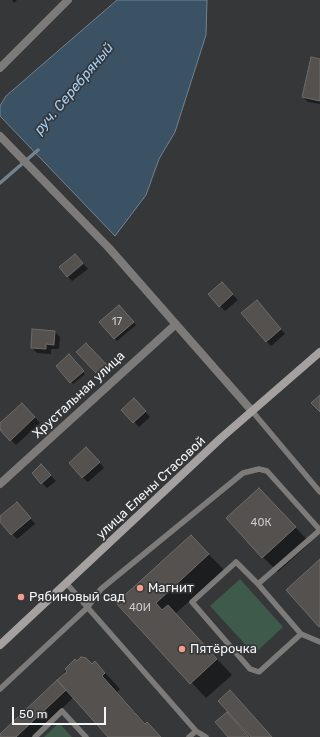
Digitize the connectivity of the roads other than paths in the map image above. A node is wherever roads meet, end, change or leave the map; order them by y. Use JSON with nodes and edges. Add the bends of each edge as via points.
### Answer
{"nodes":[{"id":1,"x":68,"y":0,"type":"edge"},
{"id":2,"x":0,"y":68,"type":"edge"},
{"id":3,"x":0,"y":136,"type":"edge"},
{"id":4,"x":176,"y":324,"type":"junction"},
{"id":5,"x":320,"y":352,"type":"edge"},
{"id":6,"x":252,"y":411,"type":"junction"},
{"id":7,"x":0,"y":484,"type":"edge"},
{"id":8,"x":320,"y":492,"type":"edge"},
{"id":9,"x":320,"y":530,"type":"edge"},
{"id":10,"x":67,"y":584,"type":"junction"},
{"id":11,"x":258,"y":584,"type":"junction"},
{"id":12,"x":87,"y":608,"type":"junction"},
{"id":13,"x":301,"y":634,"type":"junction"},
{"id":14,"x":320,"y":642,"type":"edge"},
{"id":15,"x":0,"y":645,"type":"edge"},
{"id":16,"x":0,"y":689,"type":"edge"},
{"id":17,"x":196,"y":731,"type":"junction"},
{"id":18,"x":35,"y":737,"type":"edge"},
{"id":19,"x":86,"y":737,"type":"edge"},
{"id":20,"x":189,"y":737,"type":"edge"},
{"id":21,"x":206,"y":737,"type":"edge"}],
"edges":[{"from":1,"to":2,"type":"street"},
{"from":3,"to":4,"type":"street","via":[[109,248]]},
{"from":4,"to":6,"type":"street"},
{"from":4,"to":7,"type":"street","name":"Хрустальная улица"},
{"from":5,"to":6,"type":"main road","name":"улица Елены Стасовой"},
{"from":6,"to":8,"type":"lane"},
{"from":6,"to":10,"type":"main road","name":"улица Елены Стасовой"},
{"from":9,"to":11,"type":"lane"},
{"from":9,"to":12,"type":"lane","via":[[267,471],[260,469],[243,473],[101,589]]},
{"from":10,"to":12,"type":"lane"},
{"from":10,"to":15,"type":"main road","name":"улица Елены Стасовой"},
{"from":11,"to":13,"type":"lane"},
{"from":11,"to":13,"type":"lane","via":[[236,562],[192,602],[250,669],[259,672]]},
{"from":12,"to":16,"type":"lane"},
{"from":12,"to":17,"type":"lane"},
{"from":13,"to":14,"type":"lane"},
{"from":17,"to":20,"type":"lane"},
{"from":17,"to":21,"type":"lane"},
{"from":18,"to":19,"type":"lane","via":[[62,710]]}]}
